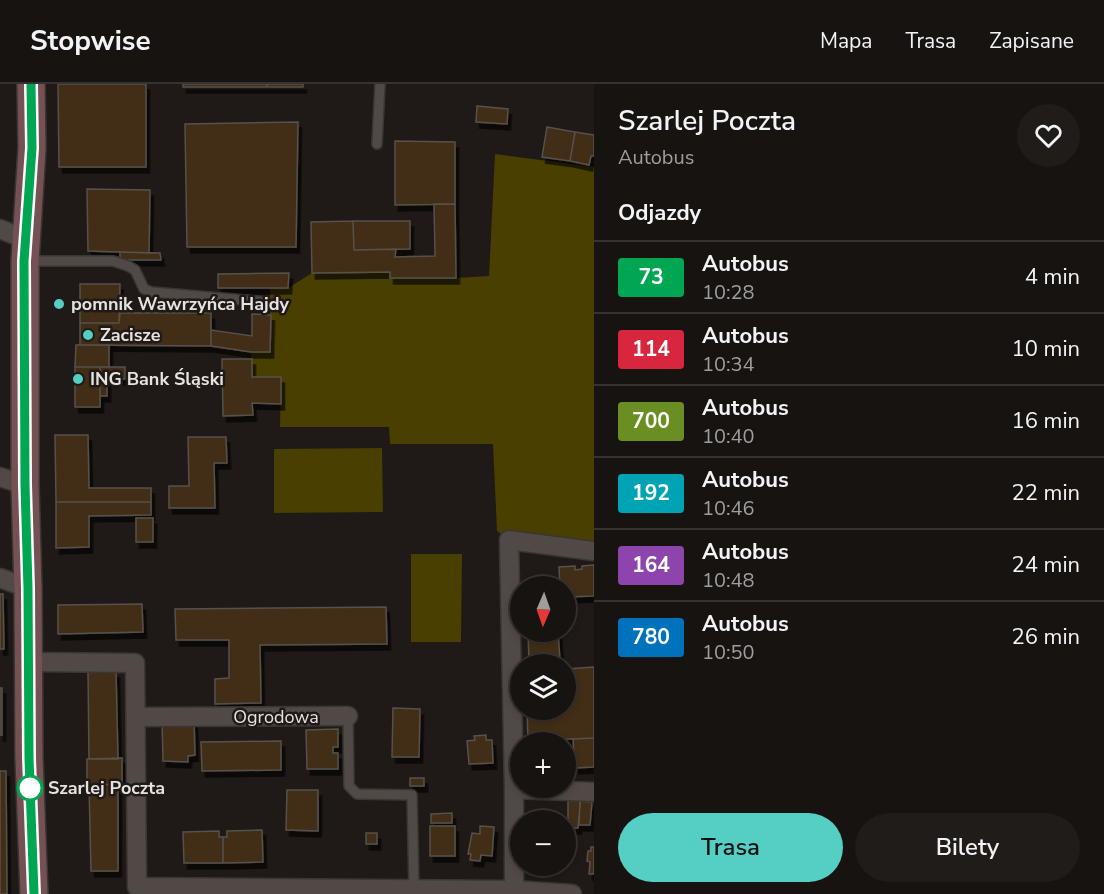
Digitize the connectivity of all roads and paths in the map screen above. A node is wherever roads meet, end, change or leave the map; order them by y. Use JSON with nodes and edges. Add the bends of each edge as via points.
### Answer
{"nodes":[{"id":1,"x":31,"y":84,"type":"edge"},
{"id":2,"x":380,"y":84,"type":"edge"},
{"id":3,"x":377,"y":144,"type":"dead end"},
{"id":4,"x":0,"y":229,"type":"edge"},
{"id":5,"x":25,"y":250,"type":"junction"},
{"id":6,"x":267,"y":302,"type":"dead end"},
{"id":7,"x":12,"y":481,"type":"edge"},
{"id":8,"x":594,"y":551,"type":"edge"},
{"id":9,"x":0,"y":578,"type":"edge"},
{"id":10,"x":28,"y":588,"type":"junction"},
{"id":11,"x":29,"y":662,"type":"junction"},
{"id":12,"x":348,"y":716,"type":"joint"},
{"id":13,"x":136,"y":717,"type":"junction"},
{"id":14,"x":513,"y":732,"type":"edge"},
{"id":15,"x":576,"y":791,"type":"edge"},
{"id":16,"x":594,"y":792,"type":"edge"},
{"id":17,"x":514,"y":798,"type":"edge"},
{"id":18,"x":422,"y":891,"type":"edge"},
{"id":19,"x":460,"y":892,"type":"edge"},
{"id":20,"x":514,"y":892,"type":"edge"},
{"id":21,"x":34,"y":894,"type":"edge"},
{"id":22,"x":572,"y":894,"type":"edge"}],
"edges":[{"from":1,"to":5,"type":"street","via":[[32,148]]},
{"from":2,"to":3,"type":"lane"},
{"from":4,"to":5,"type":"street"},
{"from":5,"to":6,"type":"lane","via":[[113,261],[135,270],[144,289],[152,292]]},
{"from":5,"to":7,"type":"street"},
{"from":7,"to":10,"type":"street"},
{"from":8,"to":14,"type":"street","via":[[509,540]]},
{"from":9,"to":10,"type":"street"},
{"from":10,"to":11,"type":"street"},
{"from":11,"to":13,"type":"street","via":[[135,663]]},
{"from":11,"to":21,"type":"street"},
{"from":12,"to":13,"type":"street","name":"Ogrodowa"},
{"from":12,"to":18,"type":"lane","name":"Ogrodowa","via":[[349,786],[357,794],[412,795]]},
{"from":13,"to":18,"type":"street","via":[[136,887]]},
{"from":15,"to":16,"type":"street"},
{"from":17,"to":20,"type":"street"},
{"from":18,"to":19,"type":"street"},
{"from":19,"to":20,"type":"street"},
{"from":20,"to":22,"type":"street"}]}
